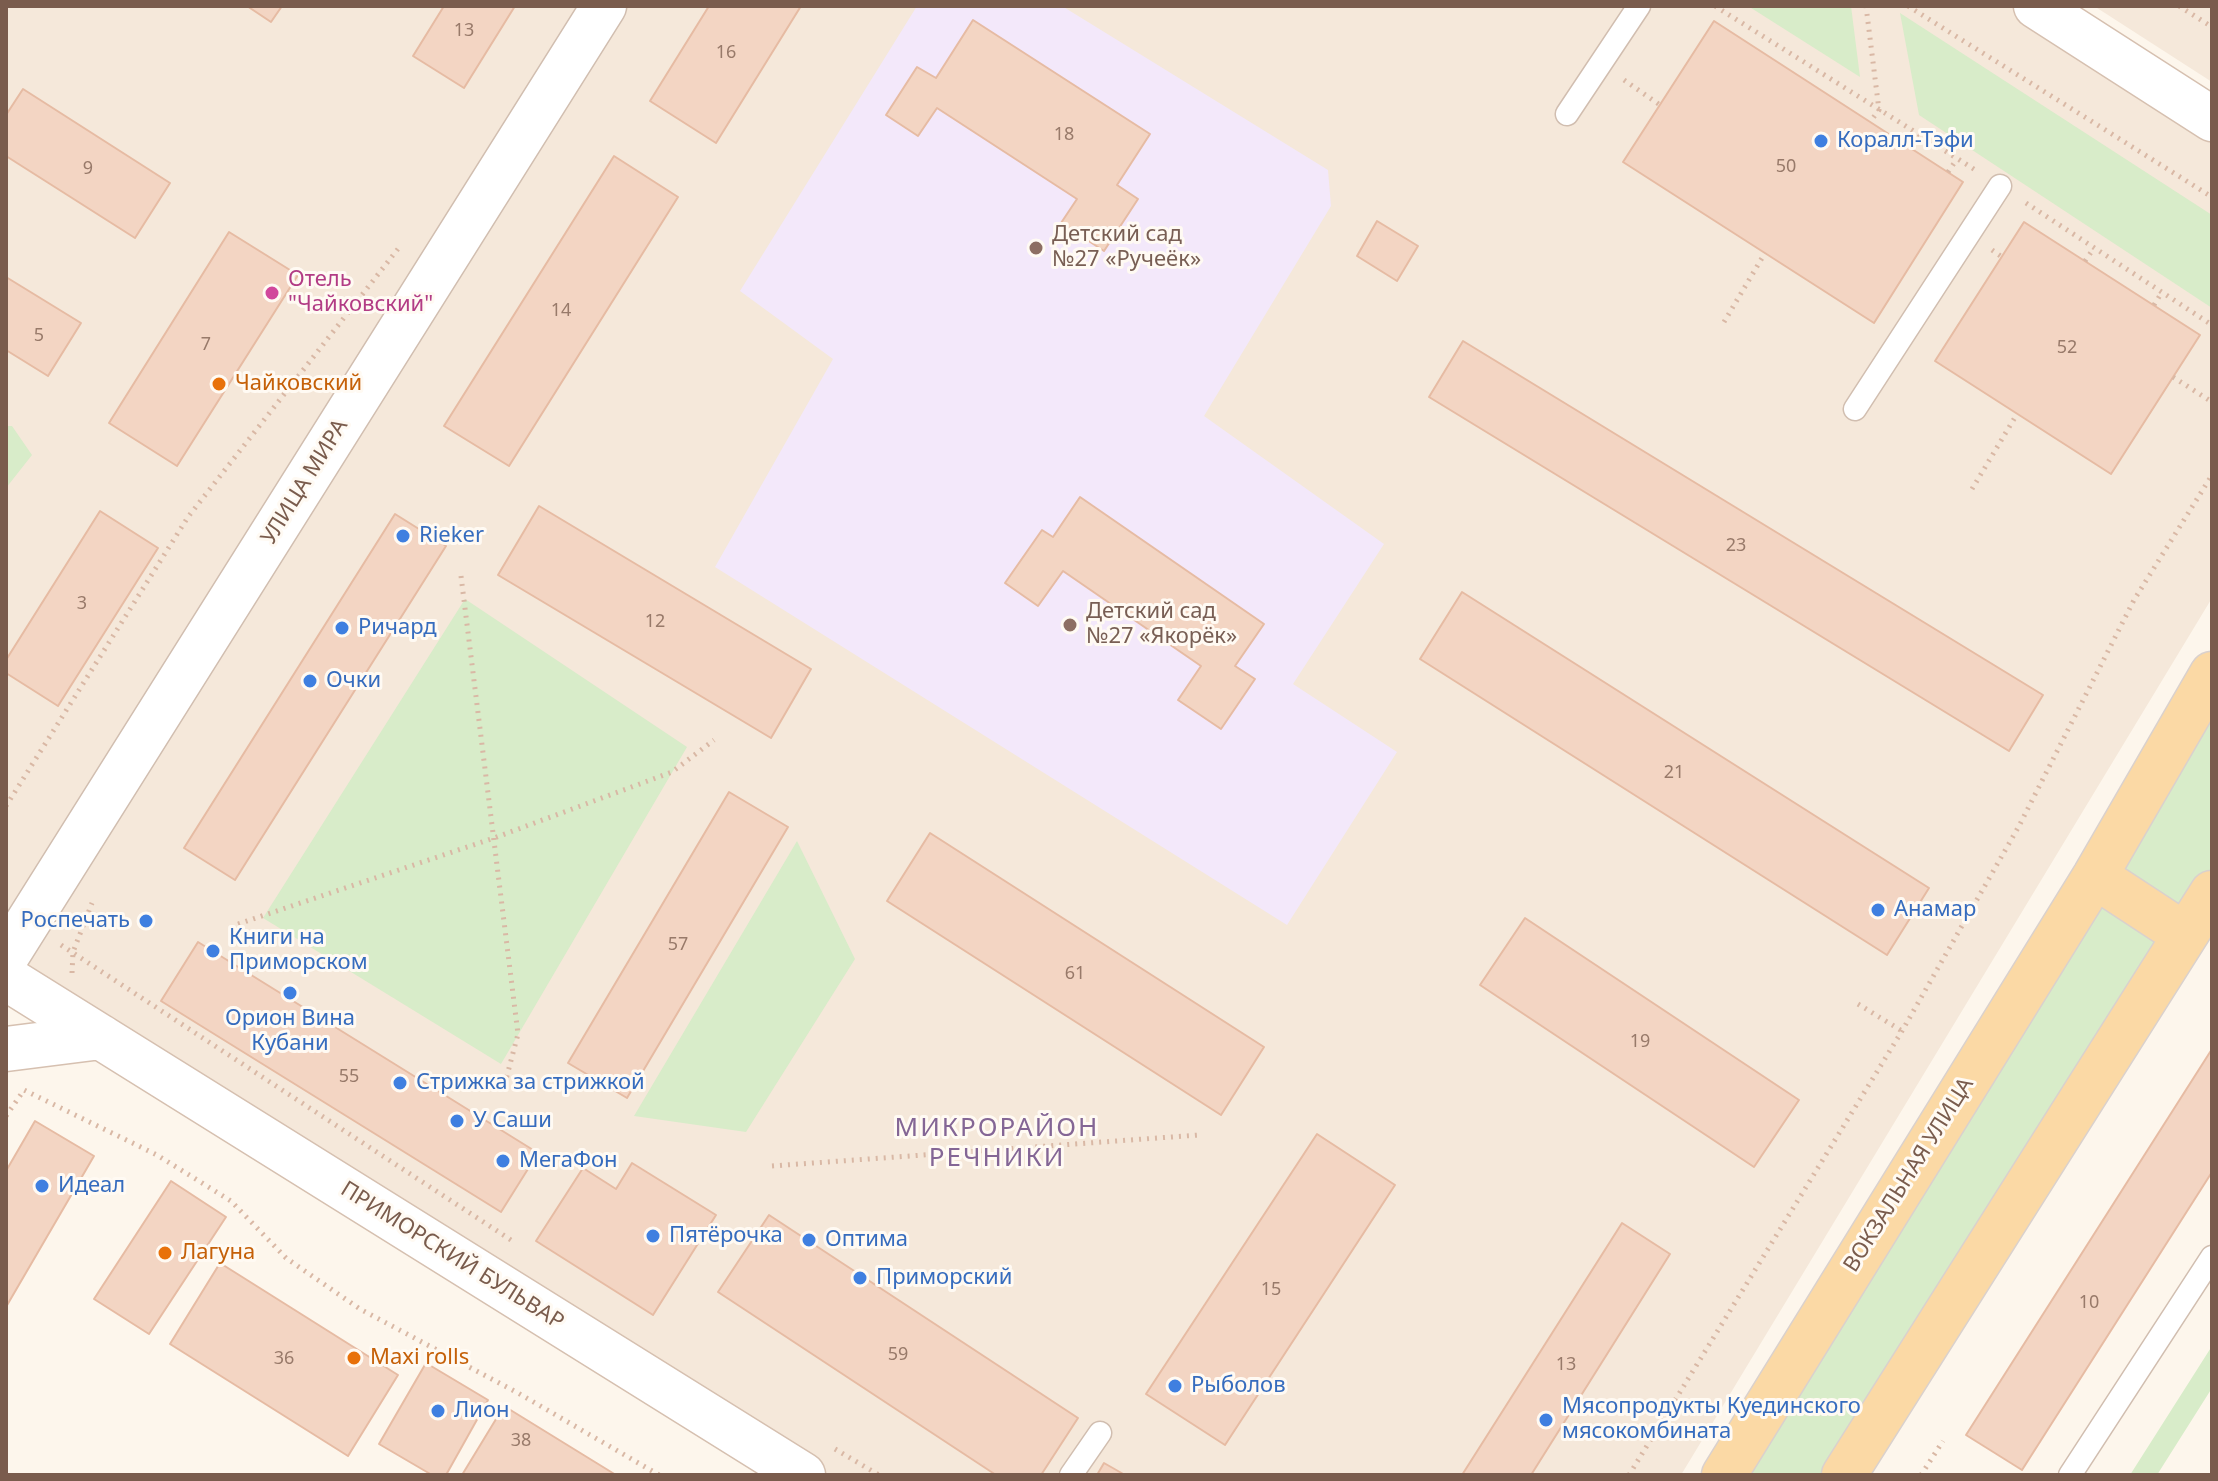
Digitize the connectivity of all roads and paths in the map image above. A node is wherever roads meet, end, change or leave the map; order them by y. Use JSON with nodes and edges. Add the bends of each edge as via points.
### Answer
{"nodes":[{"id":1,"x":604,"y":6,"type":"edge"},
{"id":2,"x":1639,"y":6,"type":"edge"},
{"id":3,"x":1715,"y":6,"type":"edge"},
{"id":4,"x":1866,"y":6,"type":"edge"},
{"id":5,"x":1908,"y":6,"type":"edge"},
{"id":6,"x":2036,"y":6,"type":"edge"},
{"id":7,"x":2179,"y":6,"type":"edge"},
{"id":8,"x":2212,"y":27,"type":"edge"},
{"id":9,"x":1600,"y":64,"type":"junction"},
{"id":10,"x":1660,"y":105,"type":"dead end"},
{"id":11,"x":1879,"y":110,"type":"junction"},
{"id":12,"x":1567,"y":114,"type":"dead end"},
{"id":13,"x":2212,"y":119,"type":"edge"},
{"id":14,"x":1870,"y":122,"type":"dead end"},
{"id":15,"x":1957,"y":159,"type":"junction"},
{"id":16,"x":1948,"y":172,"type":"dead end"},
{"id":17,"x":2000,"y":186,"type":"junction"},
{"id":18,"x":2212,"y":197,"type":"edge"},
{"id":19,"x":408,"y":236,"type":"dead end"},
{"id":20,"x":2094,"y":248,"type":"junction"},
{"id":21,"x":1765,"y":253,"type":"dead end"},
{"id":22,"x":2085,"y":261,"type":"dead end"},
{"id":23,"x":2162,"y":292,"type":"junction"},
{"id":24,"x":2154,"y":305,"type":"dead end"},
{"id":25,"x":1724,"y":322,"type":"dead end"},
{"id":26,"x":2212,"y":325,"type":"edge"},
{"id":27,"x":2173,"y":377,"type":"dead end"},
{"id":28,"x":2212,"y":402,"type":"edge"},
{"id":29,"x":1855,"y":409,"type":"dead end"},
{"id":30,"x":2017,"y":414,"type":"dead end"},
{"id":31,"x":2212,"y":475,"type":"edge"},
{"id":32,"x":1972,"y":489,"type":"dead end"},
{"id":33,"x":461,"y":576,"type":"dead end"},
{"id":34,"x":2212,"y":674,"type":"edge"},
{"id":35,"x":714,"y":740,"type":"dead end"},
{"id":36,"x":6,"y":806,"type":"edge"},
{"id":37,"x":494,"y":838,"type":"junction"},
{"id":38,"x":2095,"y":876,"type":"junction"},
{"id":39,"x":2212,"y":893,"type":"edge"},
{"id":40,"x":238,"y":924,"type":"dead end"},
{"id":41,"x":2185,"y":935,"type":"junction"},
{"id":42,"x":73,"y":952,"type":"dead end"},
{"id":43,"x":6,"y":957,"type":"edge"},
{"id":44,"x":6,"y":978,"type":"edge"},
{"id":45,"x":1858,"y":1004,"type":"dead end"},
{"id":46,"x":1902,"y":1031,"type":"junction"},
{"id":47,"x":101,"y":1037,"type":"junction"},
{"id":48,"x":6,"y":1049,"type":"edge"},
{"id":49,"x":504,"y":1087,"type":"dead end"},
{"id":50,"x":6,"y":1116,"type":"edge"},
{"id":51,"x":1199,"y":1135,"type":"dead end"},
{"id":52,"x":772,"y":1166,"type":"dead end"},
{"id":53,"x":519,"y":1245,"type":"dead end"},
{"id":54,"x":2212,"y":1257,"type":"edge"},
{"id":55,"x":1100,"y":1433,"type":"dead end"},
{"id":56,"x":1943,"y":1441,"type":"dead end"},
{"id":57,"x":816,"y":1460,"type":"edge"},
{"id":58,"x":1854,"y":1472,"type":"edge"},
{"id":59,"x":659,"y":1475,"type":"edge"},
{"id":60,"x":879,"y":1475,"type":"edge"},
{"id":61,"x":1071,"y":1475,"type":"edge"},
{"id":62,"x":1629,"y":1475,"type":"edge"},
{"id":63,"x":1724,"y":1475,"type":"edge"},
{"id":64,"x":1921,"y":1475,"type":"edge"},
{"id":65,"x":2070,"y":1475,"type":"edge"}],
"edges":[{"from":1,"to":43,"type":"street","name":"УЛИЦА МИРА"},
{"from":2,"to":9,"type":"lane"},
{"from":3,"to":11,"type":"path"},
{"from":4,"to":11,"type":"path"},
{"from":5,"to":18,"type":"path"},
{"from":6,"to":13,"type":"street"},
{"from":7,"to":8,"type":"path"},
{"from":9,"to":10,"type":"path"},
{"from":9,"to":12,"type":"lane"},
{"from":11,"to":14,"type":"path"},
{"from":11,"to":15,"type":"path"},
{"from":15,"to":16,"type":"path"},
{"from":15,"to":17,"type":"path"},
{"from":17,"to":20,"type":"path"},
{"from":17,"to":29,"type":"lane"},
{"from":19,"to":36,"type":"path","via":[[188,517]]},
{"from":20,"to":22,"type":"path"},
{"from":20,"to":23,"type":"path"},
{"from":21,"to":25,"type":"path"},
{"from":23,"to":24,"type":"path"},
{"from":23,"to":26,"type":"path"},
{"from":27,"to":28,"type":"path"},
{"from":30,"to":32,"type":"path"},
{"from":31,"to":46,"type":"path","via":[[2134,600],[2019,826]]},
{"from":33,"to":37,"type":"path"},
{"from":34,"to":38,"type":"main road","name":"ВОКЗАЛЬНАЯ УЛИЦА"},
{"from":35,"to":37,"type":"path","via":[[672,772]]},
{"from":37,"to":40,"type":"path"},
{"from":37,"to":49,"type":"path","via":[[518,1034]]},
{"from":38,"to":41,"type":"main road"},
{"from":38,"to":63,"type":"main road","name":"ВОКЗАЛЬНАЯ УЛИЦА"},
{"from":39,"to":41,"type":"main road"},
{"from":41,"to":58,"type":"main road"},
{"from":42,"to":53,"type":"path"},
{"from":44,"to":47,"type":"street","name":"ПРИМОРСКИЙ БУЛЬВАР"},
{"from":45,"to":46,"type":"path"},
{"from":46,"to":62,"type":"path"},
{"from":47,"to":48,"type":"street"},
{"from":47,"to":57,"type":"street","name":"ПРИМОРСКИЙ БУЛЬВАР"},
{"from":50,"to":59,"type":"path","via":[[24,1090],[157,1155],[231,1201],[286,1258],[360,1309]]},
{"from":51,"to":52,"type":"path"},
{"from":54,"to":65,"type":"lane"},
{"from":55,"to":61,"type":"lane"},
{"from":56,"to":64,"type":"path"},
{"from":57,"to":60,"type":"path"}]}
